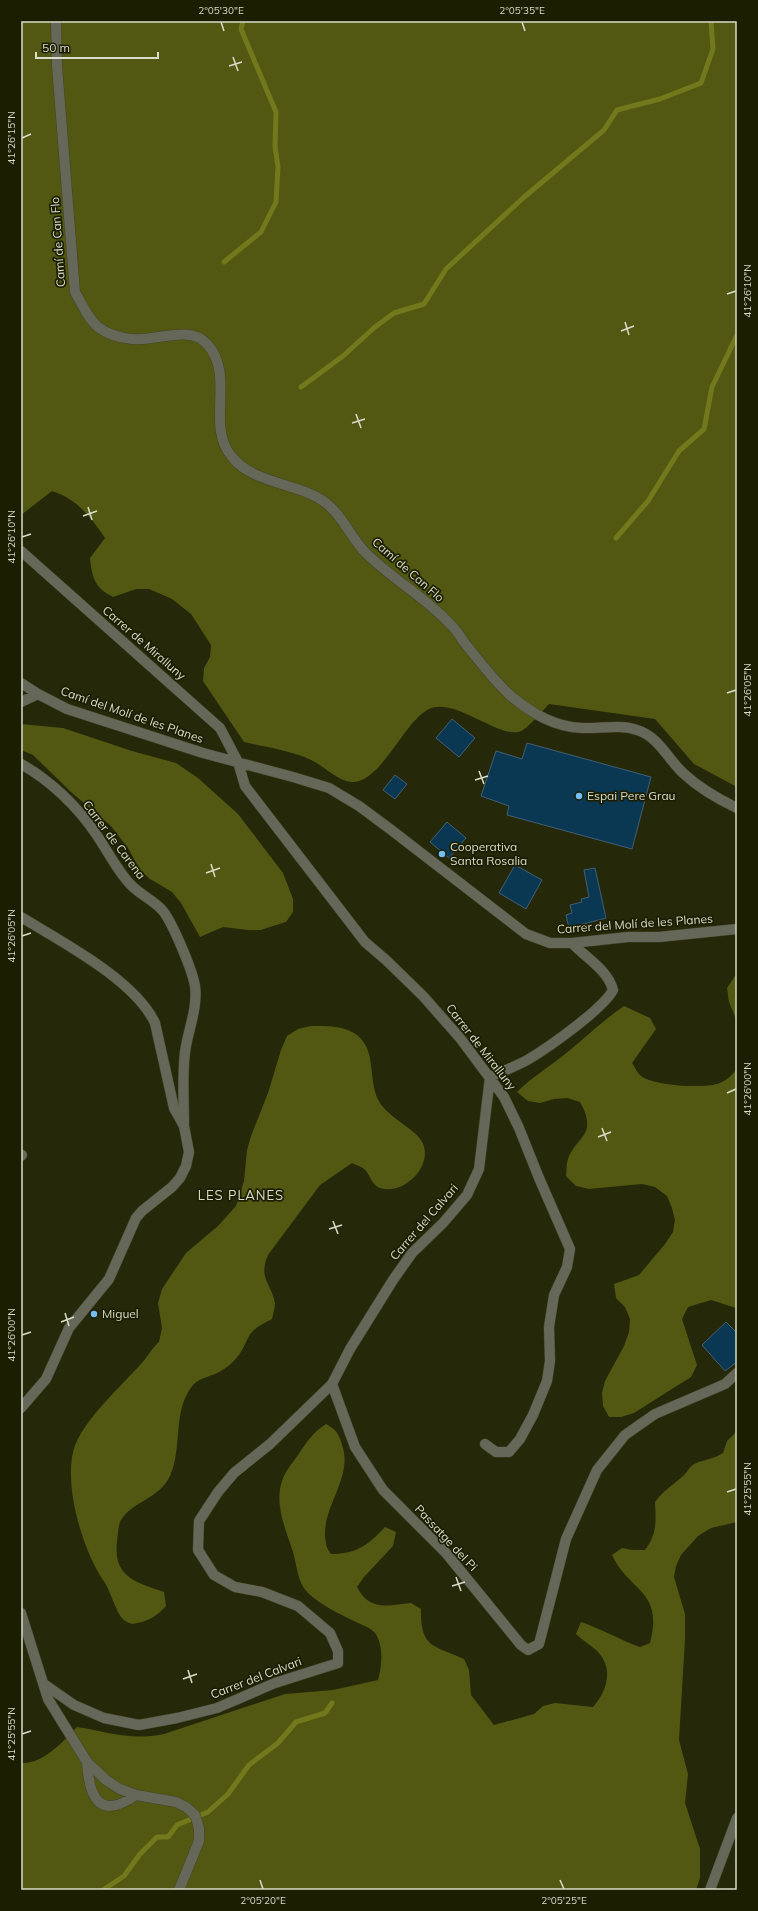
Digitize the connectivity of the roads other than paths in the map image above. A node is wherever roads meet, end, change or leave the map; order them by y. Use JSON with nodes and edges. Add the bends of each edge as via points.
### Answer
{"nodes":[{"id":1,"x":56,"y":21,"type":"edge"},
{"id":2,"x":21,"y":551,"type":"edge"},
{"id":3,"x":21,"y":683,"type":"edge"},
{"id":4,"x":38,"y":694,"type":"junction"},
{"id":5,"x":21,"y":702,"type":"edge"},
{"id":6,"x":21,"y":764,"type":"edge"},
{"id":7,"x":239,"y":767,"type":"junction"},
{"id":8,"x":737,"y":808,"type":"edge"},
{"id":9,"x":21,"y":918,"type":"edge"},
{"id":10,"x":737,"y":929,"type":"edge"},
{"id":11,"x":572,"y":944,"type":"junction"},
{"id":12,"x":490,"y":1077,"type":"junction"},
{"id":13,"x":184,"y":1126,"type":"junction"},
{"id":14,"x":737,"y":1373,"type":"edge"},
{"id":15,"x":332,"y":1384,"type":"junction"},
{"id":16,"x":21,"y":1408,"type":"edge"},
{"id":17,"x":485,"y":1444,"type":"dead end"},
{"id":18,"x":21,"y":1613,"type":"edge"},
{"id":19,"x":44,"y":1684,"type":"junction"},
{"id":20,"x":86,"y":1762,"type":"junction"},
{"id":21,"x":136,"y":1795,"type":"junction"},
{"id":22,"x":737,"y":1818,"type":"edge"},
{"id":23,"x":179,"y":1890,"type":"edge"},
{"id":24,"x":710,"y":1890,"type":"edge"}],
"edges":[{"from":1,"to":8,"type":"street","name":"Camí de Can Flo","via":[[57,66],[75,292],[98,327],[116,336],[134,340],[165,335],[191,335],[207,342],[218,361],[220,425],[224,442],[229,455],[241,467],[307,492],[326,503],[364,552],[451,624],[488,672],[532,712],[547,721],[581,728],[637,730],[655,741],[683,773],[715,798]]},
{"from":2,"to":7,"type":"street","name":"Carrer de Miralluny","via":[[220,728]]},
{"from":3,"to":4,"type":"street","name":"Camí del Molí de les Planes"},
{"from":4,"to":5,"type":"street"},
{"from":4,"to":7,"type":"street","name":"Camí del Molí de les Planes","via":[[67,709]]},
{"from":6,"to":13,"type":"street","name":"Carrer de Carena","via":[[55,789],[81,816],[95,832],[130,884],[159,908],[171,924],[193,975],[195,988],[195,1003],[184,1067]]},
{"from":7,"to":11,"type":"street","name":"Carrer del Molí de les Planes","via":[[329,788],[359,806],[526,934],[550,943]]},
{"from":7,"to":12,"type":"street","name":"Carrer de Miralluny","via":[[245,786],[365,942],[423,996]]},
{"from":9,"to":13,"type":"street","via":[[121,981],[152,1016],[174,1108]]},
{"from":10,"to":11,"type":"street","name":"Carrer del Molí de les Planes"},
{"from":11,"to":12,"type":"street","via":[[611,982],[613,990],[609,997],[587,1018],[530,1058]]},
{"from":12,"to":15,"type":"street","name":"Carrer del Calvari","via":[[479,1169],[467,1195],[412,1253],[350,1349]]},
{"from":12,"to":17,"type":"street","name":"Carrer de Miralluny","via":[[504,1097],[519,1128],[570,1249],[567,1267],[554,1295],[549,1327],[550,1361],[546,1381],[533,1414],[520,1439],[509,1452],[496,1452]]},
{"from":13,"to":16,"type":"street","via":[[189,1152],[180,1178],[136,1218],[109,1279],[69,1328],[46,1379]]},
{"from":14,"to":15,"type":"street","name":"Passatge del Pi","via":[[725,1384],[655,1414],[625,1435],[597,1470],[566,1539],[539,1644],[528,1650],[521,1645],[446,1553],[382,1490],[355,1447]]},
{"from":15,"to":19,"type":"street","name":"Carrer del Calvari","via":[[270,1444],[234,1473],[218,1492],[199,1521],[198,1550],[214,1575],[235,1587],[262,1592],[298,1606],[310,1615],[330,1633],[338,1651],[338,1663],[275,1683],[217,1708],[139,1725],[104,1718],[74,1705]]},
{"from":18,"to":19,"type":"street"},
{"from":19,"to":20,"type":"street","via":[[48,1699]]},
{"from":20,"to":21,"type":"street","via":[[106,1780]]},
{"from":20,"to":21,"type":"street","via":[[91,1790],[99,1802],[117,1806]]},
{"from":21,"to":23,"type":"street","via":[[176,1802],[195,1815],[199,1841]]},
{"from":22,"to":24,"type":"street"}]}
